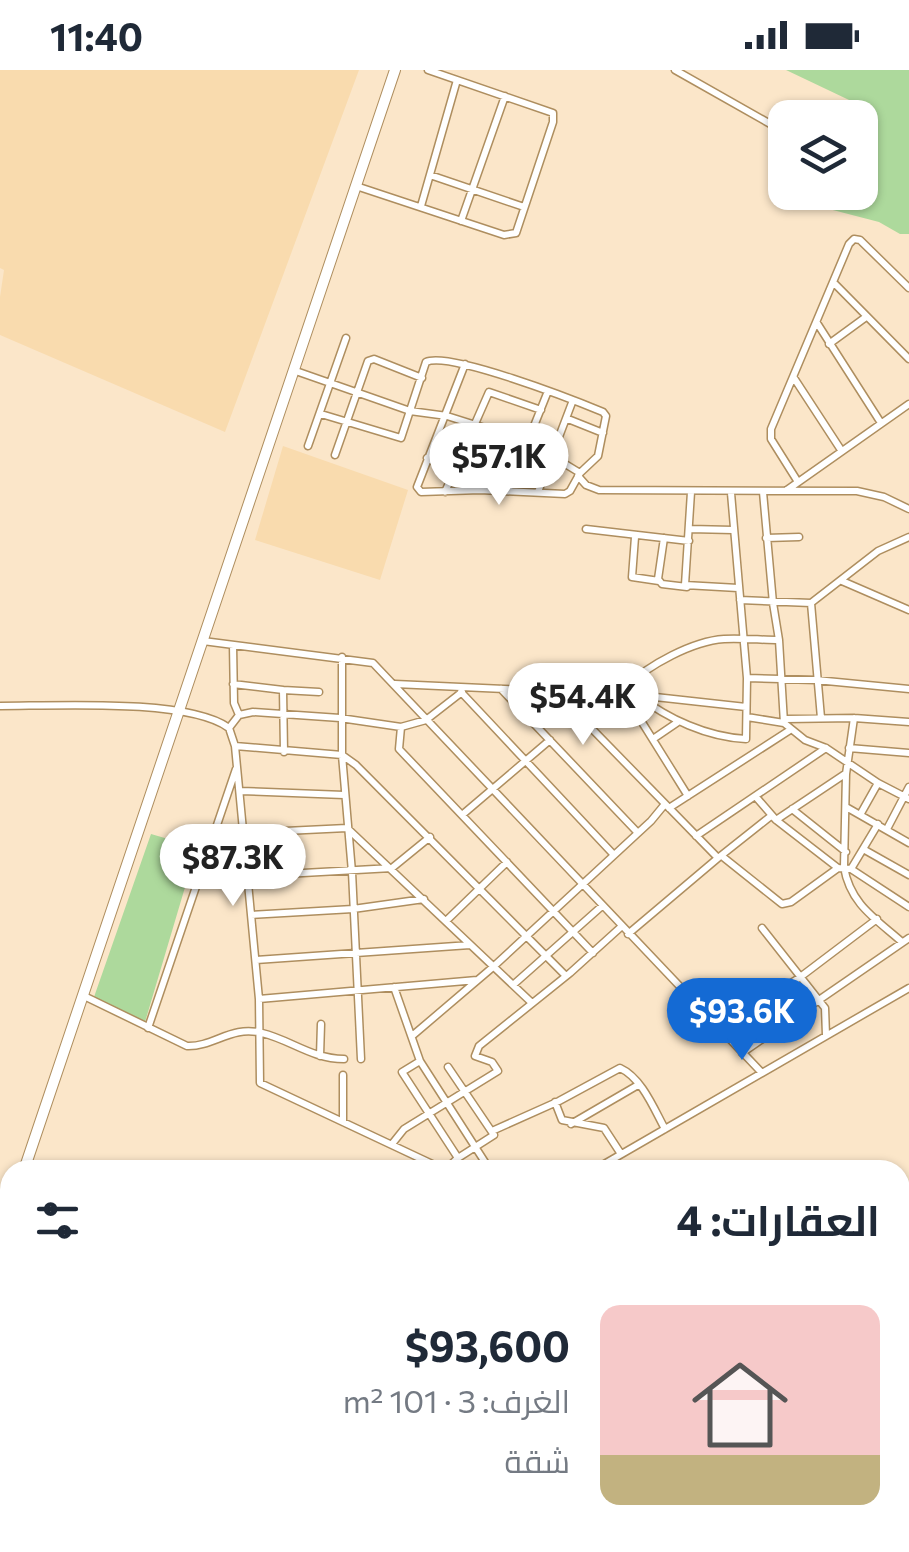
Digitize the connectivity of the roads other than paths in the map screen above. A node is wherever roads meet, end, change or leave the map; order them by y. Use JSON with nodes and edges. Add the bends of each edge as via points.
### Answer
{"nodes":[{"id":1,"x":395,"y":70,"type":"edge"},
{"id":2,"x":428,"y":70,"type":"edge"},
{"id":3,"x":675,"y":70,"type":"edge"},
{"id":4,"x":457,"y":80,"type":"junction"},
{"id":5,"x":505,"y":96,"type":"junction"},
{"id":6,"x":768,"y":123,"type":"edge"},
{"id":7,"x":430,"y":175,"type":"junction"},
{"id":8,"x":355,"y":186,"type":"junction"},
{"id":9,"x":473,"y":190,"type":"junction"},
{"id":10,"x":422,"y":206,"type":"junction"},
{"id":11,"x":524,"y":207,"type":"junction"},
{"id":12,"x":461,"y":221,"type":"junction"},
{"id":13,"x":834,"y":283,"type":"junction"},
{"id":14,"x":909,"y":288,"type":"edge"},
{"id":15,"x":866,"y":317,"type":"junction"},
{"id":16,"x":817,"y":323,"type":"junction"},
{"id":17,"x":346,"y":338,"type":"dead end"},
{"id":18,"x":830,"y":344,"type":"junction"},
{"id":19,"x":909,"y":358,"type":"edge"},
{"id":20,"x":465,"y":364,"type":"junction"},
{"id":21,"x":293,"y":370,"type":"junction"},
{"id":22,"x":496,"y":374,"type":"junction"},
{"id":23,"x":422,"y":378,"type":"junction"},
{"id":24,"x":794,"y":378,"type":"junction"},
{"id":25,"x":330,"y":382,"type":"junction"},
{"id":26,"x":358,"y":391,"type":"junction"},
{"id":27,"x":548,"y":391,"type":"junction"},
{"id":28,"x":489,"y":392,"type":"junction"},
{"id":29,"x":573,"y":400,"type":"junction"},
{"id":30,"x":909,"y":404,"type":"edge"},
{"id":31,"x":541,"y":410,"type":"junction"},
{"id":32,"x":410,"y":412,"type":"junction"},
{"id":33,"x":321,"y":414,"type":"junction"},
{"id":34,"x":447,"y":416,"type":"junction"},
{"id":35,"x":568,"y":419,"type":"junction"},
{"id":36,"x":349,"y":421,"type":"junction"},
{"id":37,"x":881,"y":422,"type":"junction"},
{"id":38,"x":475,"y":424,"type":"junction"},
{"id":39,"x":499,"y":432,"type":"junction"},
{"id":40,"x":604,"y":433,"type":"junction"},
{"id":41,"x":529,"y":442,"type":"junction"},
{"id":42,"x":308,"y":446,"type":"dead end"},
{"id":43,"x":841,"y":450,"type":"junction"},
{"id":44,"x":335,"y":455,"type":"dead end"},
{"id":45,"x":554,"y":456,"type":"junction"},
{"id":46,"x":427,"y":458,"type":"junction"},
{"id":47,"x":452,"y":470,"type":"junction"},
{"id":48,"x":579,"y":474,"type":"junction"},
{"id":49,"x":798,"y":482,"type":"junction"},
{"id":50,"x":480,"y":490,"type":"junction"},
{"id":51,"x":508,"y":491,"type":"junction"},
{"id":52,"x":786,"y":491,"type":"junction"},
{"id":53,"x":538,"y":492,"type":"junction"},
{"id":54,"x":691,"y":492,"type":"junction"},
{"id":55,"x":762,"y":492,"type":"junction"},
{"id":56,"x":445,"y":493,"type":"junction"},
{"id":57,"x":730,"y":493,"type":"junction"},
{"id":58,"x":909,"y":510,"type":"edge"},
{"id":59,"x":586,"y":529,"type":"dead end"},
{"id":60,"x":690,"y":529,"type":"junction"},
{"id":61,"x":733,"y":530,"type":"junction"},
{"id":62,"x":635,"y":537,"type":"junction"},
{"id":63,"x":798,"y":537,"type":"dead end"},
{"id":64,"x":909,"y":537,"type":"edge"},
{"id":65,"x":664,"y":538,"type":"junction"},
{"id":66,"x":766,"y":538,"type":"junction"},
{"id":67,"x":689,"y":541,"type":"junction"},
{"id":68,"x":840,"y":581,"type":"junction"},
{"id":69,"x":659,"y":582,"type":"junction"},
{"id":70,"x":687,"y":587,"type":"junction"},
{"id":71,"x":738,"y":588,"type":"junction"},
{"id":72,"x":740,"y":600,"type":"junction"},
{"id":73,"x":772,"y":602,"type":"junction"},
{"id":74,"x":810,"y":603,"type":"junction"},
{"id":75,"x":909,"y":610,"type":"edge"},
{"id":76,"x":779,"y":640,"type":"junction"},
{"id":77,"x":202,"y":641,"type":"junction"},
{"id":78,"x":744,"y":641,"type":"junction"},
{"id":79,"x":233,"y":644,"type":"junction"},
{"id":80,"x":342,"y":657,"type":"junction"},
{"id":81,"x":747,"y":678,"type":"junction"},
{"id":82,"x":783,"y":680,"type":"junction"},
{"id":83,"x":816,"y":680,"type":"junction"},
{"id":84,"x":233,"y":684,"type":"junction"},
{"id":85,"x":395,"y":684,"type":"junction"},
{"id":86,"x":909,"y":689,"type":"edge"},
{"id":87,"x":283,"y":690,"type":"junction"},
{"id":88,"x":460,"y":690,"type":"junction"},
{"id":89,"x":501,"y":690,"type":"junction"},
{"id":90,"x":319,"y":692,"type":"dead end"},
{"id":91,"x":556,"y":692,"type":"junction"},
{"id":92,"x":626,"y":695,"type":"junction"},
{"id":93,"x":637,"y":695,"type":"junction"},
{"id":94,"x":0,"y":706,"type":"edge"},
{"id":95,"x":746,"y":707,"type":"junction"},
{"id":96,"x":179,"y":710,"type":"junction"},
{"id":97,"x":239,"y":714,"type":"junction"},
{"id":98,"x":284,"y":716,"type":"junction"},
{"id":99,"x":747,"y":717,"type":"junction"},
{"id":100,"x":340,"y":718,"type":"junction"},
{"id":101,"x":820,"y":718,"type":"junction"},
{"id":102,"x":854,"y":718,"type":"junction"},
{"id":103,"x":426,"y":720,"type":"junction"},
{"id":104,"x":680,"y":721,"type":"junction"},
{"id":105,"x":909,"y":722,"type":"edge"},
{"id":106,"x":787,"y":724,"type":"junction"},
{"id":107,"x":402,"y":727,"type":"junction"},
{"id":108,"x":229,"y":728,"type":"junction"},
{"id":109,"x":653,"y":739,"type":"junction"},
{"id":110,"x":550,"y":740,"type":"junction"},
{"id":111,"x":236,"y":746,"type":"junction"},
{"id":112,"x":826,"y":748,"type":"junction"},
{"id":113,"x":850,"y":748,"type":"junction"},
{"id":114,"x":284,"y":752,"type":"junction"},
{"id":115,"x":909,"y":753,"type":"edge"},
{"id":116,"x":342,"y":756,"type":"junction"},
{"id":117,"x":526,"y":761,"type":"junction"},
{"id":118,"x":847,"y":761,"type":"junction"},
{"id":119,"x":237,"y":766,"type":"junction"},
{"id":120,"x":846,"y":774,"type":"junction"},
{"id":121,"x":878,"y":783,"type":"junction"},
{"id":122,"x":909,"y":787,"type":"edge"},
{"id":123,"x":492,"y":790,"type":"junction"},
{"id":124,"x":240,"y":791,"type":"junction"},
{"id":125,"x":344,"y":795,"type":"junction"},
{"id":126,"x":688,"y":796,"type":"junction"},
{"id":127,"x":756,"y":798,"type":"junction"},
{"id":128,"x":906,"y":798,"type":"edge"},
{"id":129,"x":667,"y":806,"type":"junction"},
{"id":130,"x":846,"y":807,"type":"junction"},
{"id":131,"x":792,"y":810,"type":"junction"},
{"id":132,"x":860,"y":814,"type":"junction"},
{"id":133,"x":462,"y":815,"type":"junction"},
{"id":134,"x":773,"y":818,"type":"junction"},
{"id":135,"x":878,"y":824,"type":"junction"},
{"id":136,"x":347,"y":828,"type":"junction"},
{"id":137,"x":886,"y":828,"type":"junction"},
{"id":138,"x":638,"y":832,"type":"junction"},
{"id":139,"x":244,"y":833,"type":"junction"},
{"id":140,"x":696,"y":836,"type":"junction"},
{"id":141,"x":430,"y":837,"type":"junction"},
{"id":142,"x":909,"y":843,"type":"edge"},
{"id":143,"x":863,"y":848,"type":"junction"},
{"id":144,"x":846,"y":852,"type":"junction"},
{"id":145,"x":614,"y":855,"type":"junction"},
{"id":146,"x":721,"y":858,"type":"junction"},
{"id":147,"x":507,"y":862,"type":"junction"},
{"id":148,"x":392,"y":868,"type":"junction"},
{"id":149,"x":844,"y":868,"type":"junction"},
{"id":150,"x":352,"y":872,"type":"junction"},
{"id":151,"x":248,"y":876,"type":"junction"},
{"id":152,"x":909,"y":876,"type":"edge"},
{"id":153,"x":582,"y":886,"type":"junction"},
{"id":154,"x":480,"y":889,"type":"junction"},
{"id":155,"x":424,"y":899,"type":"junction"},
{"id":156,"x":602,"y":906,"type":"junction"},
{"id":157,"x":909,"y":908,"type":"edge"},
{"id":158,"x":353,"y":909,"type":"junction"},
{"id":159,"x":554,"y":911,"type":"junction"},
{"id":160,"x":251,"y":915,"type":"junction"},
{"id":161,"x":877,"y":919,"type":"junction"},
{"id":162,"x":446,"y":920,"type":"junction"},
{"id":163,"x":622,"y":926,"type":"junction"},
{"id":164,"x":762,"y":928,"type":"dead end"},
{"id":165,"x":573,"y":932,"type":"junction"},
{"id":166,"x":628,"y":934,"type":"junction"},
{"id":167,"x":526,"y":938,"type":"junction"},
{"id":168,"x":906,"y":940,"type":"edge"},
{"id":169,"x":471,"y":945,"type":"junction"},
{"id":170,"x":593,"y":953,"type":"junction"},
{"id":171,"x":355,"y":954,"type":"junction"},
{"id":172,"x":546,"y":956,"type":"junction"},
{"id":173,"x":256,"y":960,"type":"junction"},
{"id":174,"x":494,"y":967,"type":"junction"},
{"id":175,"x":566,"y":976,"type":"junction"},
{"id":176,"x":799,"y":978,"type":"junction"},
{"id":177,"x":480,"y":980,"type":"junction"},
{"id":178,"x":513,"y":986,"type":"junction"},
{"id":179,"x":394,"y":987,"type":"junction"},
{"id":180,"x":909,"y":988,"type":"edge"},
{"id":181,"x":357,"y":992,"type":"junction"},
{"id":182,"x":83,"y":996,"type":"junction"},
{"id":183,"x":259,"y":999,"type":"junction"},
{"id":184,"x":818,"y":999,"type":"junction"},
{"id":185,"x":532,"y":1003,"type":"junction"},
{"id":186,"x":321,"y":1024,"type":"dead end"},
{"id":187,"x":148,"y":1028,"type":"junction"},
{"id":188,"x":720,"y":1029,"type":"junction"},
{"id":189,"x":262,"y":1032,"type":"junction"},
{"id":190,"x":826,"y":1035,"type":"junction"},
{"id":191,"x":412,"y":1036,"type":"junction"},
{"id":192,"x":742,"y":1053,"type":"junction"},
{"id":193,"x":320,"y":1056,"type":"junction"},
{"id":194,"x":344,"y":1059,"type":"dead end"},
{"id":195,"x":360,"y":1059,"type":"dead end"},
{"id":196,"x":420,"y":1061,"type":"junction"},
{"id":197,"x":448,"y":1066,"type":"dead end"},
{"id":198,"x":762,"y":1073,"type":"junction"},
{"id":199,"x":343,"y":1076,"type":"dead end"},
{"id":200,"x":638,"y":1084,"type":"junction"},
{"id":201,"x":466,"y":1093,"type":"junction"},
{"id":202,"x":448,"y":1102,"type":"junction"},
{"id":203,"x":555,"y":1102,"type":"junction"},
{"id":204,"x":429,"y":1114,"type":"junction"},
{"id":205,"x":343,"y":1122,"type":"junction"},
{"id":206,"x":570,"y":1124,"type":"junction"},
{"id":207,"x":665,"y":1129,"type":"junction"},
{"id":208,"x":492,"y":1131,"type":"junction"},
{"id":209,"x":392,"y":1144,"type":"junction"},
{"id":210,"x":475,"y":1148,"type":"junction"},
{"id":211,"x":622,"y":1154,"type":"junction"},
{"id":212,"x":458,"y":1158,"type":"joint"},
{"id":213,"x":27,"y":1160,"type":"edge"},
{"id":214,"x":425,"y":1160,"type":"edge"},
{"id":215,"x":483,"y":1160,"type":"edge"},
{"id":216,"x":612,"y":1160,"type":"edge"}],
"edges":[{"from":1,"to":8,"type":"street"},
{"from":2,"to":4,"type":"street"},
{"from":3,"to":6,"type":"street"},
{"from":4,"to":5,"type":"street"},
{"from":4,"to":7,"type":"street"},
{"from":5,"to":9,"type":"street"},
{"from":5,"to":11,"type":"street","via":[[554,116]]},
{"from":7,"to":9,"type":"street"},
{"from":7,"to":10,"type":"street"},
{"from":8,"to":10,"type":"street"},
{"from":8,"to":21,"type":"street"},
{"from":9,"to":11,"type":"street"},
{"from":9,"to":12,"type":"street"},
{"from":10,"to":12,"type":"street"},
{"from":11,"to":12,"type":"street","via":[[511,236]]},
{"from":13,"to":14,"type":"street","via":[[856,238]]},
{"from":13,"to":15,"type":"street"},
{"from":13,"to":16,"type":"street"},
{"from":15,"to":18,"type":"street"},
{"from":15,"to":19,"type":"street"},
{"from":16,"to":18,"type":"street"},
{"from":16,"to":24,"type":"street"},
{"from":17,"to":25,"type":"street"},
{"from":18,"to":37,"type":"street"},
{"from":20,"to":22,"type":"street"},
{"from":20,"to":23,"type":"street","via":[[432,359]]},
{"from":20,"to":34,"type":"street"},
{"from":21,"to":25,"type":"street"},
{"from":21,"to":77,"type":"street"},
{"from":22,"to":27,"type":"street"},
{"from":22,"to":28,"type":"street"},
{"from":23,"to":26,"type":"street","via":[[370,360]]},
{"from":23,"to":32,"type":"street"},
{"from":24,"to":43,"type":"street"},
{"from":24,"to":49,"type":"street","via":[[770,434]]},
{"from":25,"to":26,"type":"street"},
{"from":25,"to":33,"type":"street"},
{"from":26,"to":32,"type":"street"},
{"from":26,"to":36,"type":"street"},
{"from":27,"to":29,"type":"street"},
{"from":27,"to":31,"type":"street"},
{"from":28,"to":31,"type":"street"},
{"from":28,"to":38,"type":"street"},
{"from":29,"to":35,"type":"street"},
{"from":29,"to":40,"type":"street","via":[[605,413]]},
{"from":30,"to":37,"type":"street"},
{"from":31,"to":41,"type":"street"},
{"from":32,"to":34,"type":"street"},
{"from":32,"to":36,"type":"street","via":[[398,438]]},
{"from":33,"to":36,"type":"street"},
{"from":33,"to":42,"type":"street"},
{"from":34,"to":38,"type":"street"},
{"from":34,"to":46,"type":"street"},
{"from":35,"to":40,"type":"street"},
{"from":35,"to":45,"type":"street"},
{"from":36,"to":44,"type":"street"},
{"from":37,"to":43,"type":"street"},
{"from":38,"to":39,"type":"street"},
{"from":38,"to":47,"type":"street"},
{"from":39,"to":41,"type":"street"},
{"from":39,"to":50,"type":"street"},
{"from":40,"to":48,"type":"street","via":[[595,461]]},
{"from":41,"to":45,"type":"street"},
{"from":41,"to":51,"type":"street"},
{"from":43,"to":49,"type":"street"},
{"from":45,"to":48,"type":"street"},
{"from":45,"to":53,"type":"street"},
{"from":46,"to":47,"type":"street"},
{"from":46,"to":56,"type":"street","via":[[418,490]]},
{"from":47,"to":56,"type":"street"},
{"from":48,"to":53,"type":"street","via":[[565,494]]},
{"from":48,"to":54,"type":"street","via":[[599,490]]},
{"from":49,"to":52,"type":"street"},
{"from":50,"to":51,"type":"street"},
{"from":50,"to":56,"type":"street"},
{"from":51,"to":53,"type":"street"},
{"from":52,"to":55,"type":"street"},
{"from":52,"to":58,"type":"street","via":[[872,493]]},
{"from":54,"to":57,"type":"street"},
{"from":54,"to":60,"type":"street"},
{"from":55,"to":57,"type":"street"},
{"from":55,"to":66,"type":"street"},
{"from":57,"to":61,"type":"street"},
{"from":59,"to":62,"type":"street"},
{"from":60,"to":61,"type":"street"},
{"from":60,"to":67,"type":"street"},
{"from":61,"to":71,"type":"street"},
{"from":62,"to":65,"type":"street"},
{"from":62,"to":69,"type":"street","via":[[632,576]]},
{"from":63,"to":66,"type":"street"},
{"from":64,"to":68,"type":"street"},
{"from":65,"to":67,"type":"street"},
{"from":65,"to":69,"type":"street"},
{"from":66,"to":73,"type":"street"},
{"from":67,"to":70,"type":"street"},
{"from":68,"to":74,"type":"street"},
{"from":68,"to":75,"type":"street"},
{"from":69,"to":70,"type":"street"},
{"from":70,"to":71,"type":"street"},
{"from":71,"to":72,"type":"street"},
{"from":72,"to":73,"type":"street"},
{"from":72,"to":78,"type":"street"},
{"from":73,"to":74,"type":"street"},
{"from":73,"to":76,"type":"street"},
{"from":74,"to":83,"type":"street"},
{"from":76,"to":78,"type":"street"},
{"from":76,"to":82,"type":"street"},
{"from":77,"to":79,"type":"street"},
{"from":77,"to":96,"type":"street"},
{"from":78,"to":81,"type":"street"},
{"from":78,"to":92,"type":"street","via":[[724,639],[688,650],[630,682]]},
{"from":79,"to":80,"type":"street"},
{"from":79,"to":84,"type":"street"},
{"from":80,"to":85,"type":"street","via":[[374,663]]},
{"from":80,"to":100,"type":"street"},
{"from":81,"to":82,"type":"street"},
{"from":81,"to":95,"type":"street"},
{"from":82,"to":83,"type":"street"},
{"from":82,"to":106,"type":"street"},
{"from":83,"to":86,"type":"street"},
{"from":83,"to":101,"type":"street"},
{"from":84,"to":87,"type":"street"},
{"from":84,"to":97,"type":"street"},
{"from":85,"to":88,"type":"street"},
{"from":85,"to":103,"type":"street"},
{"from":87,"to":90,"type":"street"},
{"from":87,"to":98,"type":"street"},
{"from":88,"to":89,"type":"street"},
{"from":88,"to":103,"type":"street"},
{"from":88,"to":117,"type":"street"},
{"from":89,"to":91,"type":"street"},
{"from":89,"to":110,"type":"street"},
{"from":91,"to":92,"type":"street"},
{"from":91,"to":129,"type":"street"},
{"from":92,"to":93,"type":"street"},
{"from":92,"to":109,"type":"street"},
{"from":93,"to":95,"type":"street"},
{"from":93,"to":104,"type":"street"},
{"from":94,"to":96,"type":"street"},
{"from":95,"to":99,"type":"street"},
{"from":96,"to":108,"type":"street"},
{"from":96,"to":182,"type":"street"},
{"from":97,"to":98,"type":"street"},
{"from":97,"to":108,"type":"street"},
{"from":98,"to":100,"type":"street"},
{"from":98,"to":114,"type":"street"},
{"from":99,"to":104,"type":"street","via":[[742,740]]},
{"from":99,"to":106,"type":"street"},
{"from":100,"to":107,"type":"street"},
{"from":100,"to":116,"type":"street"},
{"from":101,"to":102,"type":"street"},
{"from":101,"to":106,"type":"street"},
{"from":102,"to":105,"type":"street"},
{"from":102,"to":113,"type":"street"},
{"from":103,"to":107,"type":"street"},
{"from":103,"to":123,"type":"street"},
{"from":104,"to":109,"type":"street"},
{"from":106,"to":112,"type":"street"},
{"from":106,"to":126,"type":"street"},
{"from":107,"to":133,"type":"street","via":[[400,750]]},
{"from":108,"to":111,"type":"street"},
{"from":109,"to":126,"type":"street"},
{"from":110,"to":117,"type":"street"},
{"from":110,"to":138,"type":"street"},
{"from":111,"to":114,"type":"street"},
{"from":111,"to":119,"type":"street"},
{"from":112,"to":118,"type":"street"},
{"from":112,"to":127,"type":"street"},
{"from":113,"to":115,"type":"street"},
{"from":113,"to":118,"type":"street"},
{"from":114,"to":116,"type":"street"},
{"from":116,"to":125,"type":"street"},
{"from":116,"to":141,"type":"street"},
{"from":117,"to":123,"type":"street"},
{"from":117,"to":145,"type":"street"},
{"from":118,"to":120,"type":"street"},
{"from":118,"to":121,"type":"street"},
{"from":119,"to":124,"type":"street"},
{"from":119,"to":187,"type":"street"},
{"from":120,"to":130,"type":"street"},
{"from":120,"to":131,"type":"street"},
{"from":121,"to":128,"type":"street"},
{"from":121,"to":132,"type":"street"},
{"from":122,"to":128,"type":"street"},
{"from":123,"to":133,"type":"street"},
{"from":123,"to":153,"type":"street"},
{"from":124,"to":125,"type":"street"},
{"from":124,"to":139,"type":"street"},
{"from":125,"to":136,"type":"street"},
{"from":126,"to":129,"type":"street"},
{"from":127,"to":134,"type":"street"},
{"from":127,"to":140,"type":"street"},
{"from":128,"to":137,"type":"street"},
{"from":129,"to":138,"type":"street"},
{"from":129,"to":140,"type":"street"},
{"from":130,"to":132,"type":"street"},
{"from":130,"to":144,"type":"street"},
{"from":131,"to":134,"type":"street"},
{"from":131,"to":144,"type":"street"},
{"from":132,"to":135,"type":"street"},
{"from":133,"to":147,"type":"street"},
{"from":134,"to":146,"type":"street"},
{"from":134,"to":149,"type":"street"},
{"from":135,"to":137,"type":"street"},
{"from":135,"to":143,"type":"street"},
{"from":136,"to":139,"type":"street"},
{"from":136,"to":148,"type":"street"},
{"from":136,"to":150,"type":"street"},
{"from":137,"to":142,"type":"street"},
{"from":138,"to":145,"type":"street"},
{"from":139,"to":151,"type":"street"},
{"from":140,"to":146,"type":"street"},
{"from":141,"to":148,"type":"street"},
{"from":141,"to":154,"type":"street"},
{"from":143,"to":149,"type":"street"},
{"from":143,"to":152,"type":"street"},
{"from":144,"to":149,"type":"street"},
{"from":145,"to":153,"type":"street"},
{"from":146,"to":149,"type":"street","via":[[782,904]]},
{"from":146,"to":166,"type":"street"},
{"from":147,"to":154,"type":"street"},
{"from":147,"to":159,"type":"street"},
{"from":148,"to":150,"type":"street"},
{"from":148,"to":155,"type":"street"},
{"from":149,"to":157,"type":"street"},
{"from":149,"to":161,"type":"street","via":[[854,898]]},
{"from":150,"to":151,"type":"street"},
{"from":150,"to":158,"type":"street"},
{"from":151,"to":160,"type":"street"},
{"from":153,"to":156,"type":"street"},
{"from":153,"to":159,"type":"street"},
{"from":154,"to":162,"type":"street"},
{"from":154,"to":167,"type":"street"},
{"from":155,"to":158,"type":"street"},
{"from":155,"to":162,"type":"street"},
{"from":156,"to":163,"type":"street"},
{"from":156,"to":165,"type":"street"},
{"from":158,"to":160,"type":"street"},
{"from":158,"to":171,"type":"street"},
{"from":159,"to":165,"type":"street"},
{"from":159,"to":167,"type":"street"},
{"from":160,"to":173,"type":"street"},
{"from":161,"to":168,"type":"street"},
{"from":161,"to":176,"type":"street"},
{"from":162,"to":169,"type":"street"},
{"from":163,"to":166,"type":"street"},
{"from":163,"to":170,"type":"street"},
{"from":164,"to":176,"type":"street"},
{"from":165,"to":170,"type":"street"},
{"from":165,"to":172,"type":"street"},
{"from":166,"to":188,"type":"street"},
{"from":167,"to":172,"type":"street"},
{"from":167,"to":174,"type":"street"},
{"from":168,"to":184,"type":"street"},
{"from":169,"to":171,"type":"street"},
{"from":169,"to":174,"type":"street"},
{"from":170,"to":175,"type":"street"},
{"from":171,"to":173,"type":"street"},
{"from":171,"to":181,"type":"street"},
{"from":172,"to":175,"type":"street"},
{"from":172,"to":178,"type":"street"},
{"from":173,"to":183,"type":"street"},
{"from":174,"to":177,"type":"street"},
{"from":174,"to":178,"type":"street"},
{"from":175,"to":185,"type":"street"},
{"from":176,"to":184,"type":"street"},
{"from":176,"to":188,"type":"street"},
{"from":177,"to":179,"type":"street"},
{"from":177,"to":191,"type":"street"},
{"from":178,"to":185,"type":"street"},
{"from":179,"to":181,"type":"street"},
{"from":179,"to":191,"type":"street"},
{"from":180,"to":190,"type":"street"},
{"from":181,"to":183,"type":"street"},
{"from":181,"to":195,"type":"street"},
{"from":182,"to":187,"type":"street"},
{"from":182,"to":213,"type":"street"},
{"from":183,"to":189,"type":"street"},
{"from":184,"to":190,"type":"street","via":[[827,1012]]},
{"from":184,"to":192,"type":"street"},
{"from":185,"to":201,"type":"street","via":[[476,1050],[477,1058],[498,1071]]},
{"from":186,"to":193,"type":"street"},
{"from":187,"to":189,"type":"street","via":[[191,1046],[228,1032]]},
{"from":188,"to":192,"type":"street"},
{"from":189,"to":193,"type":"street"},
{"from":189,"to":205,"type":"street","via":[[260,1083]]},
{"from":190,"to":198,"type":"street"},
{"from":191,"to":196,"type":"street"},
{"from":192,"to":198,"type":"street"},
{"from":193,"to":194,"type":"street"},
{"from":196,"to":202,"type":"street"},
{"from":196,"to":204,"type":"street","via":[[402,1072]]},
{"from":197,"to":201,"type":"street"},
{"from":198,"to":207,"type":"street"},
{"from":199,"to":205,"type":"street"},
{"from":200,"to":203,"type":"street","via":[[620,1068]]},
{"from":200,"to":206,"type":"street"},
{"from":200,"to":207,"type":"street"},
{"from":201,"to":202,"type":"street"},
{"from":201,"to":208,"type":"street"},
{"from":202,"to":204,"type":"street"},
{"from":202,"to":210,"type":"street"},
{"from":203,"to":206,"type":"street"},
{"from":203,"to":208,"type":"street"},
{"from":204,"to":209,"type":"street"},
{"from":204,"to":212,"type":"street"},
{"from":205,"to":209,"type":"street"},
{"from":206,"to":211,"type":"street","via":[[604,1128]]},
{"from":207,"to":211,"type":"street"},
{"from":208,"to":210,"type":"street"},
{"from":209,"to":214,"type":"street"},
{"from":210,"to":212,"type":"street"},
{"from":210,"to":215,"type":"street"},
{"from":211,"to":216,"type":"street"}]}
